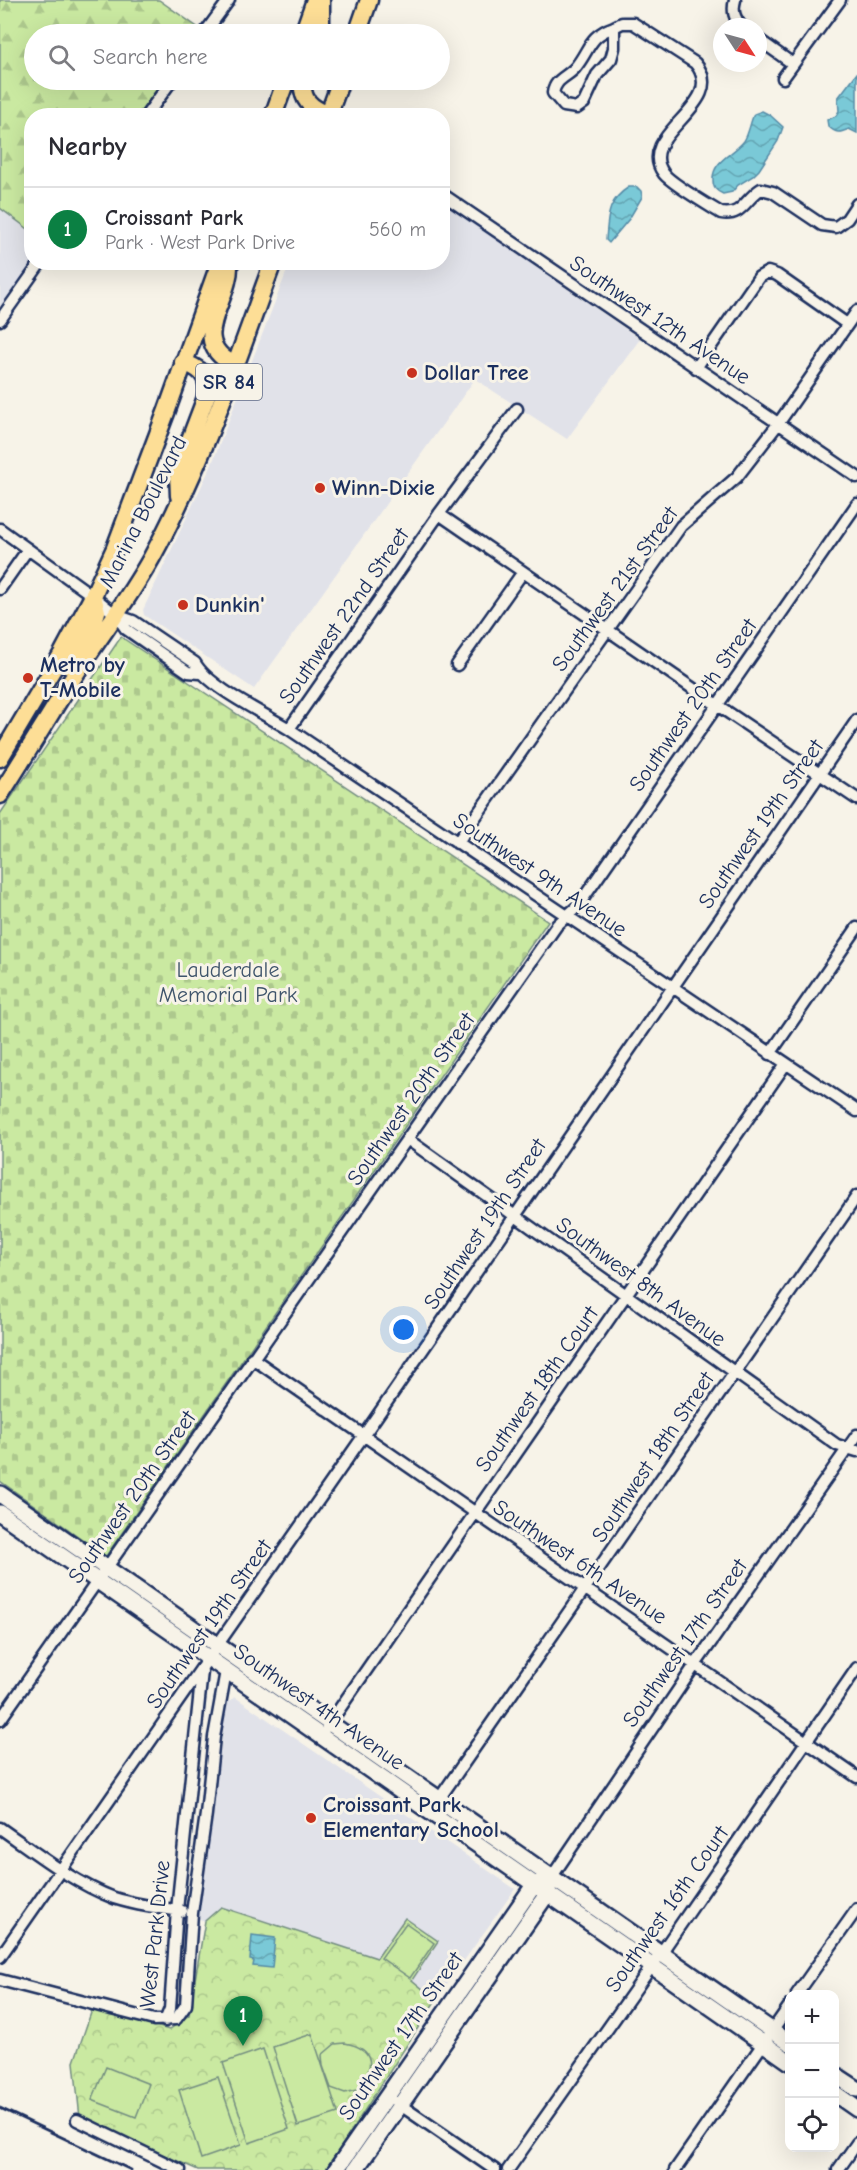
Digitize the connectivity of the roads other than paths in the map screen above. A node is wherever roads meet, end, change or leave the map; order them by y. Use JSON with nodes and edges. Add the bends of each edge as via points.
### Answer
{"nodes":[{"id":1,"x":229,"y":0,"type":"edge"},
{"id":2,"x":315,"y":0,"type":"edge"},
{"id":3,"x":321,"y":0,"type":"edge"},
{"id":4,"x":369,"y":0,"type":"edge"},
{"id":5,"x":735,"y":0,"type":"edge"},
{"id":6,"x":840,"y":0,"type":"edge"},
{"id":7,"x":735,"y":18,"type":"edge"},
{"id":8,"x":211,"y":24,"type":"edge"},
{"id":9,"x":307,"y":24,"type":"edge"},
{"id":10,"x":321,"y":24,"type":"edge"},
{"id":11,"x":361,"y":24,"type":"edge"},
{"id":12,"x":614,"y":27,"type":"junction"},
{"id":13,"x":767,"y":45,"type":"edge"},
{"id":14,"x":793,"y":64,"type":"junction"},
{"id":15,"x":783,"y":78,"type":"dead end"},
{"id":16,"x":165,"y":90,"type":"edge"},
{"id":17,"x":282,"y":90,"type":"edge"},
{"id":18,"x":302,"y":90,"type":"edge"},
{"id":19,"x":337,"y":90,"type":"edge"},
{"id":20,"x":152,"y":108,"type":"edge"},
{"id":21,"x":276,"y":108,"type":"edge"},
{"id":22,"x":313,"y":108,"type":"edge"},
{"id":23,"x":331,"y":108,"type":"edge"},
{"id":24,"x":450,"y":199,"type":"edge"},
{"id":25,"x":857,"y":204,"type":"edge"},
{"id":26,"x":35,"y":270,"type":"edge"},
{"id":27,"x":217,"y":270,"type":"edge"},
{"id":28,"x":230,"y":270,"type":"edge"},
{"id":29,"x":270,"y":270,"type":"edge"},
{"id":30,"x":857,"y":310,"type":"edge"},
{"id":31,"x":0,"y":320,"type":"edge"},
{"id":32,"x":848,"y":324,"type":"junction"},
{"id":33,"x":183,"y":362,"type":"junction"},
{"id":34,"x":236,"y":365,"type":"junction"},
{"id":35,"x":696,"y":368,"type":"junction"},
{"id":36,"x":517,"y":409,"type":"dead end"},
{"id":37,"x":778,"y":424,"type":"junction"},
{"id":38,"x":857,"y":477,"type":"edge"},
{"id":39,"x":179,"y":500,"type":"junction"},
{"id":40,"x":857,"y":504,"type":"edge"},
{"id":41,"x":439,"y":513,"type":"junction"},
{"id":42,"x":0,"y":529,"type":"edge"},
{"id":43,"x":28,"y":549,"type":"junction"},
{"id":44,"x":523,"y":572,"type":"junction"},
{"id":45,"x":0,"y":589,"type":"edge"},
{"id":46,"x":93,"y":596,"type":"junction"},
{"id":47,"x":116,"y":615,"type":"junction"},
{"id":48,"x":608,"y":630,"type":"junction"},
{"id":49,"x":457,"y":665,"type":"dead end"},
{"id":50,"x":63,"y":694,"type":"junction"},
{"id":51,"x":717,"y":705,"type":"junction"},
{"id":52,"x":857,"y":720,"type":"edge"},
{"id":53,"x":290,"y":729,"type":"junction"},
{"id":54,"x":0,"y":758,"type":"edge"},
{"id":55,"x":819,"y":774,"type":"junction"},
{"id":56,"x":0,"y":795,"type":"edge"},
{"id":57,"x":857,"y":799,"type":"edge"},
{"id":58,"x":457,"y":843,"type":"junction"},
{"id":59,"x":566,"y":917,"type":"junction"},
{"id":60,"x":857,"y":928,"type":"edge"},
{"id":61,"x":672,"y":987,"type":"junction"},
{"id":62,"x":770,"y":1054,"type":"junction"},
{"id":63,"x":785,"y":1065,"type":"junction"},
{"id":64,"x":857,"y":1111,"type":"edge"},
{"id":65,"x":407,"y":1138,"type":"junction"},
{"id":66,"x":857,"y":1196,"type":"edge"},
{"id":67,"x":514,"y":1215,"type":"junction"},
{"id":68,"x":626,"y":1296,"type":"junction"},
{"id":69,"x":252,"y":1358,"type":"junction"},
{"id":70,"x":734,"y":1373,"type":"junction"},
{"id":71,"x":364,"y":1435,"type":"junction"},
{"id":72,"x":857,"y":1435,"type":"edge"},
{"id":73,"x":852,"y":1449,"type":"edge"},
{"id":74,"x":0,"y":1494,"type":"edge"},
{"id":75,"x":0,"y":1513,"type":"edge"},
{"id":76,"x":475,"y":1513,"type":"junction"},
{"id":77,"x":102,"y":1574,"type":"junction"},
{"id":78,"x":586,"y":1589,"type":"junction"},
{"id":79,"x":210,"y":1657,"type":"junction"},
{"id":80,"x":696,"y":1665,"type":"junction"},
{"id":81,"x":857,"y":1668,"type":"edge"},
{"id":82,"x":226,"y":1671,"type":"junction"},
{"id":83,"x":0,"y":1720,"type":"edge"},
{"id":84,"x":325,"y":1729,"type":"junction"},
{"id":85,"x":806,"y":1743,"type":"junction"},
{"id":86,"x":857,"y":1777,"type":"edge"},
{"id":87,"x":439,"y":1799,"type":"junction"},
{"id":88,"x":0,"y":1828,"type":"edge"},
{"id":89,"x":60,"y":1869,"type":"junction"},
{"id":90,"x":551,"y":1878,"type":"junction"},
{"id":91,"x":534,"y":1885,"type":"junction"},
{"id":92,"x":547,"y":1894,"type":"junction"},
{"id":93,"x":857,"y":1909,"type":"edge"},
{"id":94,"x":177,"y":1910,"type":"junction"},
{"id":95,"x":192,"y":1913,"type":"junction"},
{"id":96,"x":0,"y":1957,"type":"edge"},
{"id":97,"x":656,"y":1960,"type":"junction"},
{"id":98,"x":0,"y":1980,"type":"edge"},
{"id":99,"x":800,"y":1990,"type":"edge"},
{"id":100,"x":785,"y":2011,"type":"edge"},
{"id":101,"x":165,"y":2021,"type":"junction"},
{"id":102,"x":767,"y":2037,"type":"junction"},
{"id":103,"x":785,"y":2042,"type":"edge"},
{"id":104,"x":785,"y":2057,"type":"edge"},
{"id":105,"x":839,"y":2076,"type":"edge"},
{"id":106,"x":857,"y":2089,"type":"edge"},
{"id":107,"x":387,"y":2096,"type":"junction"},
{"id":108,"x":839,"y":2096,"type":"edge"},
{"id":109,"x":401,"y":2105,"type":"junction"},
{"id":110,"x":857,"y":2109,"type":"edge"},
{"id":111,"x":77,"y":2120,"type":"dead end"},
{"id":112,"x":857,"y":2144,"type":"edge"},
{"id":113,"x":180,"y":2170,"type":"edge"},
{"id":114,"x":336,"y":2170,"type":"edge"},
{"id":115,"x":356,"y":2170,"type":"edge"},
{"id":116,"x":495,"y":2170,"type":"edge"},
{"id":117,"x":508,"y":2170,"type":"edge"},
{"id":118,"x":675,"y":2170,"type":"edge"},
{"id":119,"x":838,"y":2170,"type":"edge"}],
"edges":[{"from":1,"to":8,"type":"street"},
{"from":2,"to":9,"type":"main road"},
{"from":3,"to":10,"type":"main road"},
{"from":4,"to":11,"type":"main road"},
{"from":5,"to":7,"type":"street"},
{"from":6,"to":14,"type":"street"},
{"from":12,"to":12,"type":"street","via":[[595,37],[576,67],[556,84],[553,93],[564,106],[577,108],[586,100],[597,75],[611,59]]},
{"from":12,"to":25,"type":"street","via":[[633,22],[702,71],[704,80],[696,102],[665,136],[658,153],[665,176],[730,215],[761,189],[773,192],[822,225],[836,227]]},
{"from":13,"to":14,"type":"street"},
{"from":14,"to":15,"type":"street"},
{"from":16,"to":20,"type":"street"},
{"from":17,"to":21,"type":"main road"},
{"from":18,"to":22,"type":"main road"},
{"from":19,"to":23,"type":"main road"},
{"from":24,"to":35,"type":"street","name":"Southwest 12th Avenue"},
{"from":26,"to":31,"type":"street"},
{"from":27,"to":33,"type":"main road","name":"Marina Boulevard","number":"SR 84"},
{"from":28,"to":34,"type":"main road","via":[[211,327],[212,343],[223,359]]},
{"from":29,"to":34,"type":"main road","name":"Marina Boulevard","number":"SR 84"},
{"from":30,"to":32,"type":"street","name":"Southwest 21st Street"},
{"from":32,"to":35,"type":"street","via":[[768,272],[759,277]]},
{"from":32,"to":37,"type":"street","name":"Southwest 21st Street"},
{"from":33,"to":39,"type":"main road","via":[[202,371],[208,388],[178,471]]},
{"from":33,"to":46,"type":"main road","name":"Marina Boulevard","number":"SR 84","via":[[125,525]]},
{"from":34,"to":39,"type":"main road","name":"Marina Boulevard","number":"SR 84"},
{"from":35,"to":37,"type":"street","name":"Southwest 12th Avenue"},
{"from":36,"to":41,"type":"street","name":"Southwest 22nd Street"},
{"from":37,"to":38,"type":"street","name":"Southwest 12th Avenue"},
{"from":37,"to":48,"type":"street","name":"Southwest 21st Street","via":[[737,477],[681,526]]},
{"from":39,"to":47,"type":"main road","name":"Marina Boulevard","number":"SR 84","via":[[153,555]]},
{"from":40,"to":51,"type":"street","name":"Southwest 20th Street"},
{"from":41,"to":44,"type":"street"},
{"from":41,"to":53,"type":"street","name":"Southwest 22nd Street"},
{"from":42,"to":43,"type":"street","name":"Southwest 9th Avenue"},
{"from":43,"to":45,"type":"street"},
{"from":43,"to":46,"type":"street","name":"Southwest 9th Avenue"},
{"from":44,"to":48,"type":"street"},
{"from":44,"to":49,"type":"street"},
{"from":46,"to":47,"type":"street","name":"Southwest 9th Avenue"},
{"from":46,"to":50,"type":"main road","via":[[97,612],[66,671]]},
{"from":46,"to":54,"type":"main road","name":"Marina Boulevard","number":"SR 84"},
{"from":47,"to":50,"type":"main road","name":"Marina Boulevard","number":"SR 84"},
{"from":47,"to":53,"type":"street","name":"Southwest 9th Avenue","via":[[134,621],[195,663],[200,673]]},
{"from":48,"to":51,"type":"street"},
{"from":48,"to":58,"type":"street","name":"Southwest 21st Street"},
{"from":50,"to":56,"type":"main road","name":"Marina Boulevard","number":"SR 84"},
{"from":51,"to":55,"type":"street"},
{"from":51,"to":59,"type":"street","name":"Southwest 20th Street","via":[[578,906]]},
{"from":52,"to":55,"type":"street","name":"Southwest 19th Street"},
{"from":53,"to":58,"type":"street","name":"Southwest 9th Avenue"},
{"from":55,"to":57,"type":"street"},
{"from":55,"to":61,"type":"street","name":"Southwest 19th Street"},
{"from":58,"to":59,"type":"street","name":"Southwest 9th Avenue"},
{"from":59,"to":61,"type":"street","name":"Southwest 9th Avenue"},
{"from":59,"to":65,"type":"street","name":"Southwest 20th Street"},
{"from":60,"to":62,"type":"street"},
{"from":61,"to":62,"type":"street","name":"Southwest 9th Avenue"},
{"from":61,"to":67,"type":"street","name":"Southwest 19th Street"},
{"from":62,"to":63,"type":"street","name":"Southwest 9th Avenue"},
{"from":63,"to":64,"type":"street","name":"Southwest 9th Avenue"},
{"from":63,"to":68,"type":"street","name":"Southwest 18th Court"},
{"from":65,"to":67,"type":"street","name":"Southwest 8th Avenue"},
{"from":65,"to":69,"type":"street","name":"Southwest 20th Street"},
{"from":66,"to":70,"type":"street","name":"Southwest 18th Street"},
{"from":67,"to":68,"type":"street","name":"Southwest 8th Avenue"},
{"from":67,"to":71,"type":"street","name":"Southwest 19th Street"},
{"from":68,"to":70,"type":"street","name":"Southwest 8th Avenue"},
{"from":68,"to":76,"type":"street","name":"Southwest 18th Court"},
{"from":69,"to":71,"type":"street","name":"Southwest 6th Avenue"},
{"from":69,"to":77,"type":"street","name":"Southwest 20th Street"},
{"from":70,"to":73,"type":"street","name":"Southwest 8th Avenue","via":[[837,1445]]},
{"from":70,"to":78,"type":"street","name":"Southwest 18th Street"},
{"from":71,"to":76,"type":"street","name":"Southwest 6th Avenue"},
{"from":71,"to":79,"type":"street","name":"Southwest 19th Street"},
{"from":72,"to":73,"type":"street","name":"Southwest 17th Street"},
{"from":73,"to":80,"type":"street","name":"Southwest 17th Street"},
{"from":74,"to":77,"type":"main road","name":"Southwest 4th Avenue"},
{"from":75,"to":77,"type":"main road","name":"Southwest 4th Avenue"},
{"from":76,"to":78,"type":"street","name":"Southwest 6th Avenue"},
{"from":76,"to":84,"type":"street","name":"Southwest 18th Court"},
{"from":77,"to":79,"type":"main road","name":"Southwest 4th Avenue"},
{"from":77,"to":83,"type":"street","name":"Southwest 20th Street"},
{"from":78,"to":80,"type":"street","name":"Southwest 6th Avenue"},
{"from":78,"to":87,"type":"street","name":"Southwest 18th Street"},
{"from":79,"to":82,"type":"main road","name":"Southwest 4th Avenue"},
{"from":79,"to":84,"type":"main road","name":"Southwest 4th Avenue"},
{"from":79,"to":89,"type":"street","name":"Southwest 19th Street"},
{"from":79,"to":94,"type":"street","name":"West Park Drive"},
{"from":80,"to":85,"type":"street","name":"Southwest 6th Avenue"},
{"from":80,"to":90,"type":"street","name":"Southwest 17th Street"},
{"from":81,"to":85,"type":"street","name":"Southwest 16th Court"},
{"from":82,"to":84,"type":"main road","name":"Southwest 4th Avenue"},
{"from":82,"to":95,"type":"street","name":"West Park Drive"},
{"from":84,"to":87,"type":"main road","name":"Southwest 4th Avenue"},
{"from":84,"to":91,"type":"main road","name":"Southwest 4th Avenue"},
{"from":85,"to":86,"type":"street","name":"Southwest 6th Avenue"},
{"from":85,"to":97,"type":"street","name":"Southwest 16th Court"},
{"from":87,"to":90,"type":"main road","name":"Southwest 4th Avenue"},
{"from":88,"to":89,"type":"street"},
{"from":89,"to":94,"type":"street","via":[[115,1898]]},
{"from":89,"to":96,"type":"street","name":"Southwest 19th Street"},
{"from":90,"to":91,"type":"main road"},
{"from":90,"to":92,"type":"main road","name":"Southwest 17th Street"},
{"from":90,"to":97,"type":"main road","name":"Southwest 4th Avenue"},
{"from":91,"to":92,"type":"main road","name":"Southwest 4th Avenue"},
{"from":91,"to":107,"type":"main road","name":"Southwest 17th Street"},
{"from":92,"to":97,"type":"main road","name":"Southwest 4th Avenue"},
{"from":92,"to":109,"type":"main road","name":"Southwest 17th Street"},
{"from":93,"to":99,"type":"street"},
{"from":94,"to":95,"type":"street"},
{"from":94,"to":101,"type":"street","name":"West Park Drive","via":[[170,2008]]},
{"from":95,"to":101,"type":"street","name":"West Park Drive","via":[[186,2005],[176,2019]]},
{"from":97,"to":102,"type":"main road","name":"Southwest 4th Avenue"},
{"from":97,"to":117,"type":"street","name":"Southwest 16th Court"},
{"from":98,"to":101,"type":"street"},
{"from":100,"to":102,"type":"street"},
{"from":102,"to":103,"type":"main road","name":"Southwest 4th Avenue"},
{"from":102,"to":104,"type":"main road","name":"Southwest 4th Avenue"},
{"from":102,"to":118,"type":"street"},
{"from":105,"to":106,"type":"main road"},
{"from":107,"to":109,"type":"street"},
{"from":107,"to":114,"type":"main road","name":"Southwest 17th Street"},
{"from":108,"to":110,"type":"main road"},
{"from":109,"to":115,"type":"main road","name":"Southwest 17th Street"},
{"from":109,"to":116,"type":"street"},
{"from":111,"to":113,"type":"street"},
{"from":112,"to":119,"type":"street"}]}
